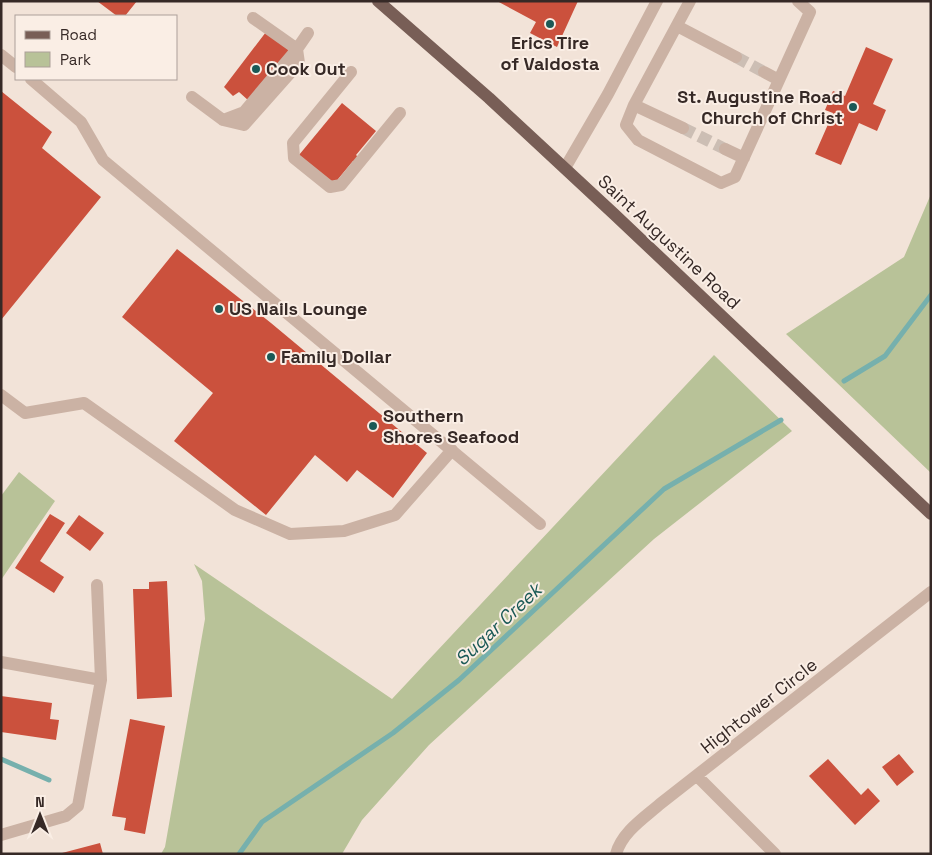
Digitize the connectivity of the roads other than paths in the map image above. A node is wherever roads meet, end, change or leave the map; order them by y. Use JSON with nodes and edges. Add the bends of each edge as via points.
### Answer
{"nodes":[{"id":1,"x":378,"y":1,"type":"edge"},
{"id":2,"x":657,"y":1,"type":"edge"},
{"id":3,"x":690,"y":1,"type":"edge"},
{"id":4,"x":798,"y":1,"type":"edge"},
{"id":5,"x":254,"y":18,"type":"dead end"},
{"id":6,"x":677,"y":26,"type":"junction"},
{"id":7,"x":308,"y":33,"type":"dead end"},
{"id":8,"x":297,"y":49,"type":"junction"},
{"id":9,"x":1,"y":55,"type":"edge"},
{"id":10,"x":736,"y":57,"type":"tunnel mouth"},
{"id":11,"x":15,"y":66,"type":"edge"},
{"id":12,"x":351,"y":72,"type":"dead end"},
{"id":13,"x":764,"y":72,"type":"tunnel mouth"},
{"id":14,"x":32,"y":80,"type":"edge"},
{"id":15,"x":779,"y":80,"type":"junction"},
{"id":16,"x":192,"y":97,"type":"dead end"},
{"id":17,"x":634,"y":105,"type":"junction"},
{"id":18,"x":400,"y":113,"type":"dead end"},
{"id":19,"x":683,"y":128,"type":"tunnel mouth"},
{"id":20,"x":725,"y":149,"type":"tunnel mouth"},
{"id":21,"x":744,"y":158,"type":"junction"},
{"id":22,"x":565,"y":168,"type":"junction"},
{"id":23,"x":1,"y":395,"type":"edge"},
{"id":24,"x":452,"y":450,"type":"junction"},
{"id":25,"x":931,"y":514,"type":"edge"},
{"id":26,"x":540,"y":524,"type":"dead end"},
{"id":27,"x":97,"y":585,"type":"dead end"},
{"id":28,"x":931,"y":592,"type":"edge"},
{"id":29,"x":1,"y":662,"type":"edge"},
{"id":30,"x":101,"y":680,"type":"junction"},
{"id":31,"x":697,"y":776,"type":"junction"},
{"id":32,"x":1,"y":835,"type":"edge"},
{"id":33,"x":616,"y":854,"type":"edge"},
{"id":34,"x":775,"y":854,"type":"edge"}],
"edges":[{"from":1,"to":22,"type":"main road","name":"Saint Augustine Road"},
{"from":2,"to":22,"type":"street"},
{"from":3,"to":6,"type":"street"},
{"from":4,"to":15,"type":"street","via":[[810,12]]},
{"from":5,"to":8,"type":"street"},
{"from":6,"to":10,"type":"street"},
{"from":6,"to":17,"type":"street"},
{"from":7,"to":8,"type":"street"},
{"from":8,"to":16,"type":"street","via":[[244,112],[223,120]]},
{"from":9,"to":11,"type":"street"},
{"from":12,"to":18,"type":"street","via":[[293,143],[294,158],[330,187],[341,185]]},
{"from":13,"to":15,"type":"street"},
{"from":14,"to":24,"type":"street","via":[[81,122],[103,160]]},
{"from":15,"to":21,"type":"street"},
{"from":17,"to":19,"type":"street"},
{"from":17,"to":21,"type":"street","via":[[626,125],[638,140],[721,183],[735,177]]},
{"from":20,"to":21,"type":"street"},
{"from":22,"to":25,"type":"main road","name":"Saint Augustine Road"},
{"from":23,"to":24,"type":"street","via":[[25,414],[84,403],[235,510],[290,534],[344,531],[395,515]]},
{"from":24,"to":26,"type":"street"},
{"from":27,"to":30,"type":"street"},
{"from":28,"to":31,"type":"street","name":"Hightower Circle"},
{"from":29,"to":30,"type":"street"},
{"from":30,"to":32,"type":"street","via":[[78,806],[66,816]]},
{"from":31,"to":33,"type":"street","name":"Hightower Circle","via":[[634,826]]},
{"from":31,"to":34,"type":"street"}]}
